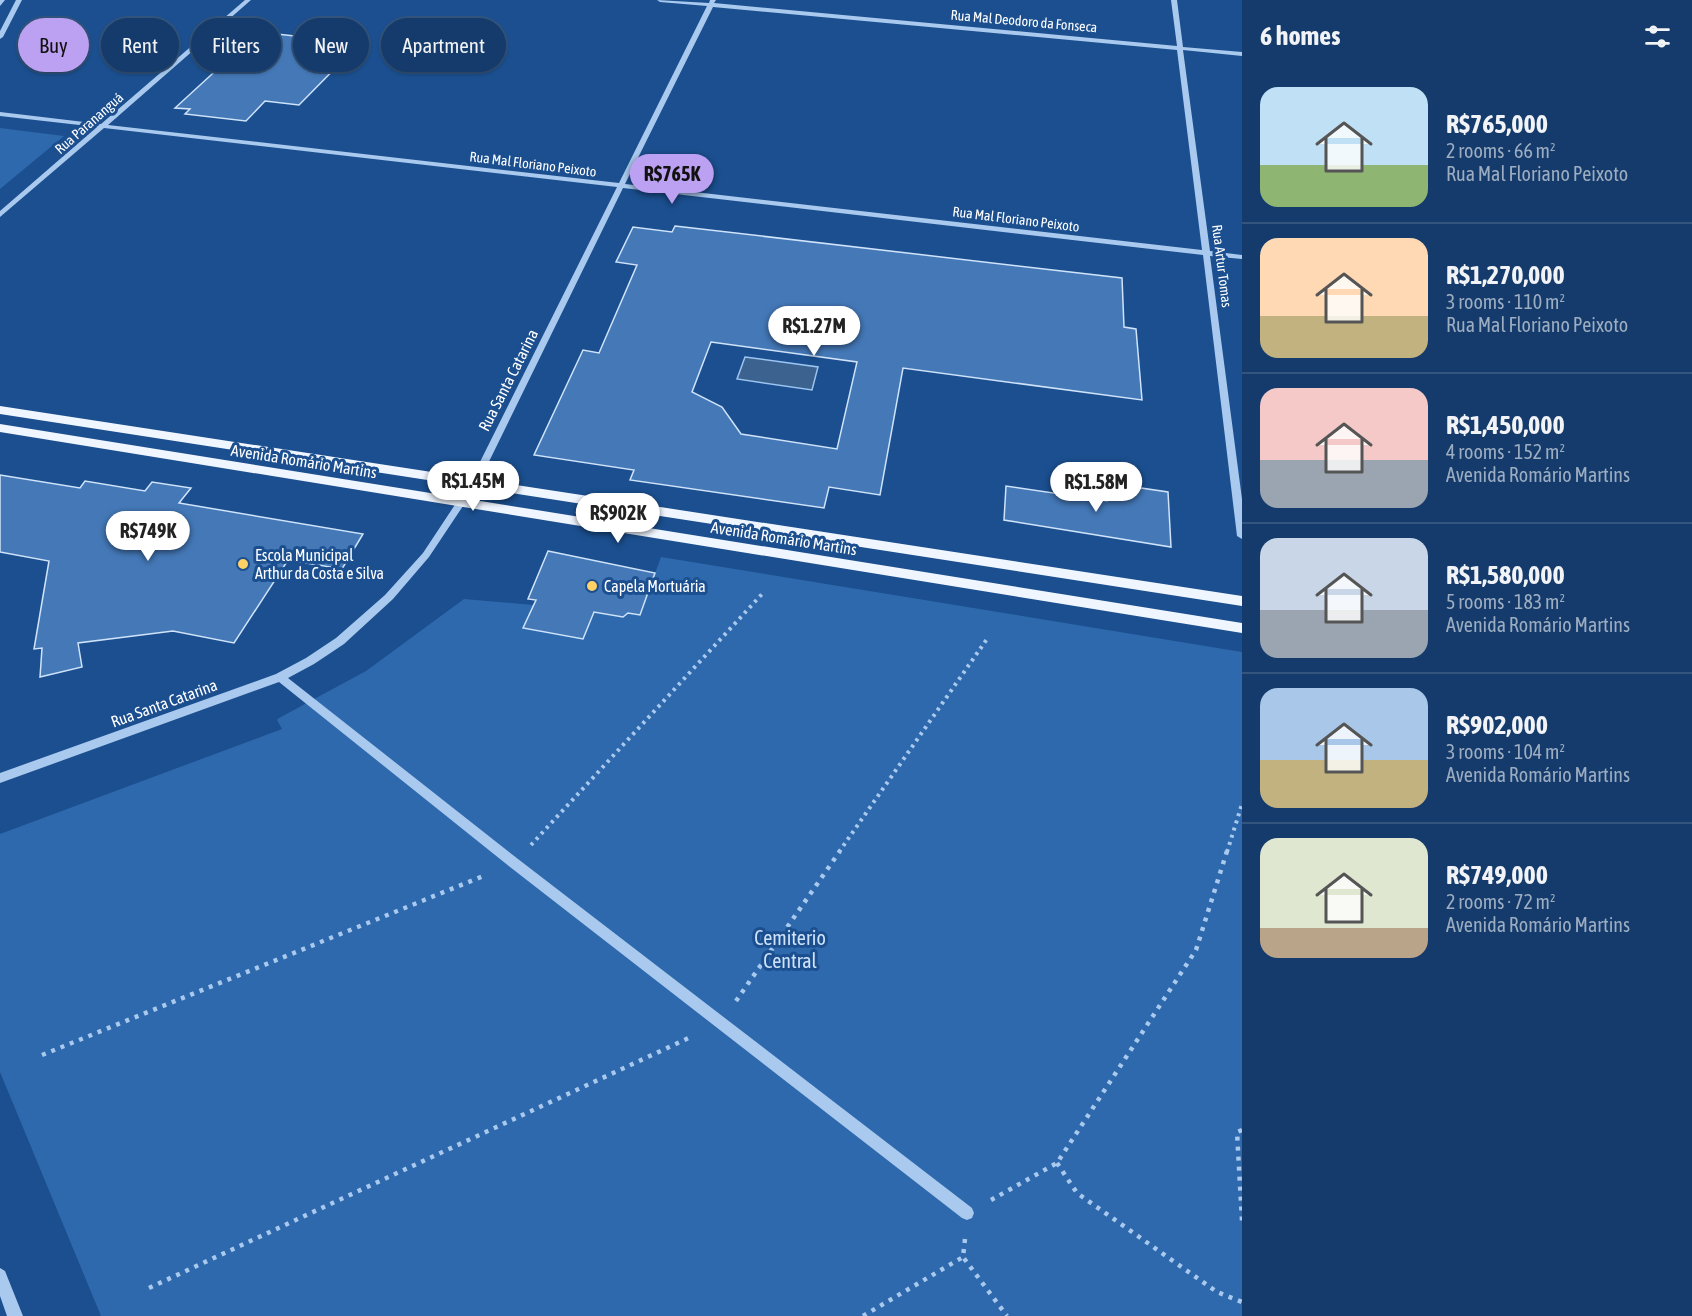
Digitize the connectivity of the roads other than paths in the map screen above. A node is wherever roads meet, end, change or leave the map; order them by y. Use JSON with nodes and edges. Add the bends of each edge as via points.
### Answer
{"nodes":[{"id":1,"x":19,"y":0,"type":"edge"},
{"id":2,"x":248,"y":0,"type":"edge"},
{"id":3,"x":660,"y":0,"type":"edge"},
{"id":4,"x":1174,"y":0,"type":"edge"},
{"id":5,"x":712,"y":2,"type":"edge"},
{"id":6,"x":9,"y":20,"type":"junction"},
{"id":7,"x":0,"y":21,"type":"edge"},
{"id":8,"x":0,"y":37,"type":"edge"},
{"id":9,"x":1180,"y":48,"type":"junction"},
{"id":10,"x":1242,"y":54,"type":"edge"},
{"id":11,"x":0,"y":114,"type":"edge"},
{"id":12,"x":104,"y":126,"type":"junction"},
{"id":13,"x":622,"y":186,"type":"junction"},
{"id":14,"x":0,"y":215,"type":"edge"},
{"id":15,"x":1207,"y":253,"type":"junction"},
{"id":16,"x":1242,"y":257,"type":"edge"},
{"id":17,"x":0,"y":410,"type":"edge"},
{"id":18,"x":0,"y":428,"type":"edge"},
{"id":19,"x":474,"y":482,"type":"junction"},
{"id":20,"x":463,"y":503,"type":"junction"},
{"id":21,"x":1242,"y":536,"type":"edge"},
{"id":22,"x":1242,"y":602,"type":"edge"},
{"id":23,"x":1242,"y":628,"type":"edge"},
{"id":24,"x":280,"y":677,"type":"junction"},
{"id":25,"x":0,"y":778,"type":"edge"},
{"id":26,"x":967,"y":1213,"type":"road end"},
{"id":27,"x":0,"y":1276,"type":"edge"},
{"id":28,"x":15,"y":1316,"type":"edge"}],
"edges":[{"from":1,"to":6,"type":"street"},
{"from":2,"to":12,"type":"street","name":"Rua Parananguá"},
{"from":3,"to":5,"type":"street","name":"Rua Mal Deodoro da Fonseca"},
{"from":4,"to":9,"type":"street","name":"Rua Artur Tomas"},
{"from":5,"to":9,"type":"street","name":"Rua Mal Deodoro da Fonseca"},
{"from":5,"to":13,"type":"street","name":"Rua Santa Catarina"},
{"from":6,"to":7,"type":"street"},
{"from":6,"to":8,"type":"street"},
{"from":9,"to":10,"type":"street","name":"Rua Mal Deodoro da Fonseca"},
{"from":9,"to":15,"type":"street","name":"Rua Artur Tomas"},
{"from":11,"to":12,"type":"street","name":"Rua Mal Floriano Peixoto"},
{"from":12,"to":13,"type":"street","name":"Rua Mal Floriano Peixoto"},
{"from":12,"to":14,"type":"street","name":"Rua Parananguá"},
{"from":13,"to":15,"type":"street","name":"Rua Mal Floriano Peixoto"},
{"from":13,"to":19,"type":"street","name":"Rua Santa Catarina"},
{"from":15,"to":16,"type":"street","name":"Rua Mal Floriano Peixoto"},
{"from":15,"to":21,"type":"street","name":"Rua Artur Tomas"},
{"from":17,"to":19,"type":"main road","name":"Avenida Romário Martins"},
{"from":18,"to":20,"type":"main road","name":"Avenida Romário Martins"},
{"from":19,"to":20,"type":"street","name":"Rua Santa Catarina"},
{"from":19,"to":22,"type":"main road","name":"Avenida Romário Martins"},
{"from":20,"to":23,"type":"main road","name":"Avenida Romário Martins"},
{"from":20,"to":24,"type":"street","name":"Rua Santa Catarina","via":[[426,555],[389,597],[340,641]]},
{"from":24,"to":25,"type":"street","name":"Rua Santa Catarina"},
{"from":24,"to":26,"type":"street"},
{"from":27,"to":28,"type":"street"}]}
